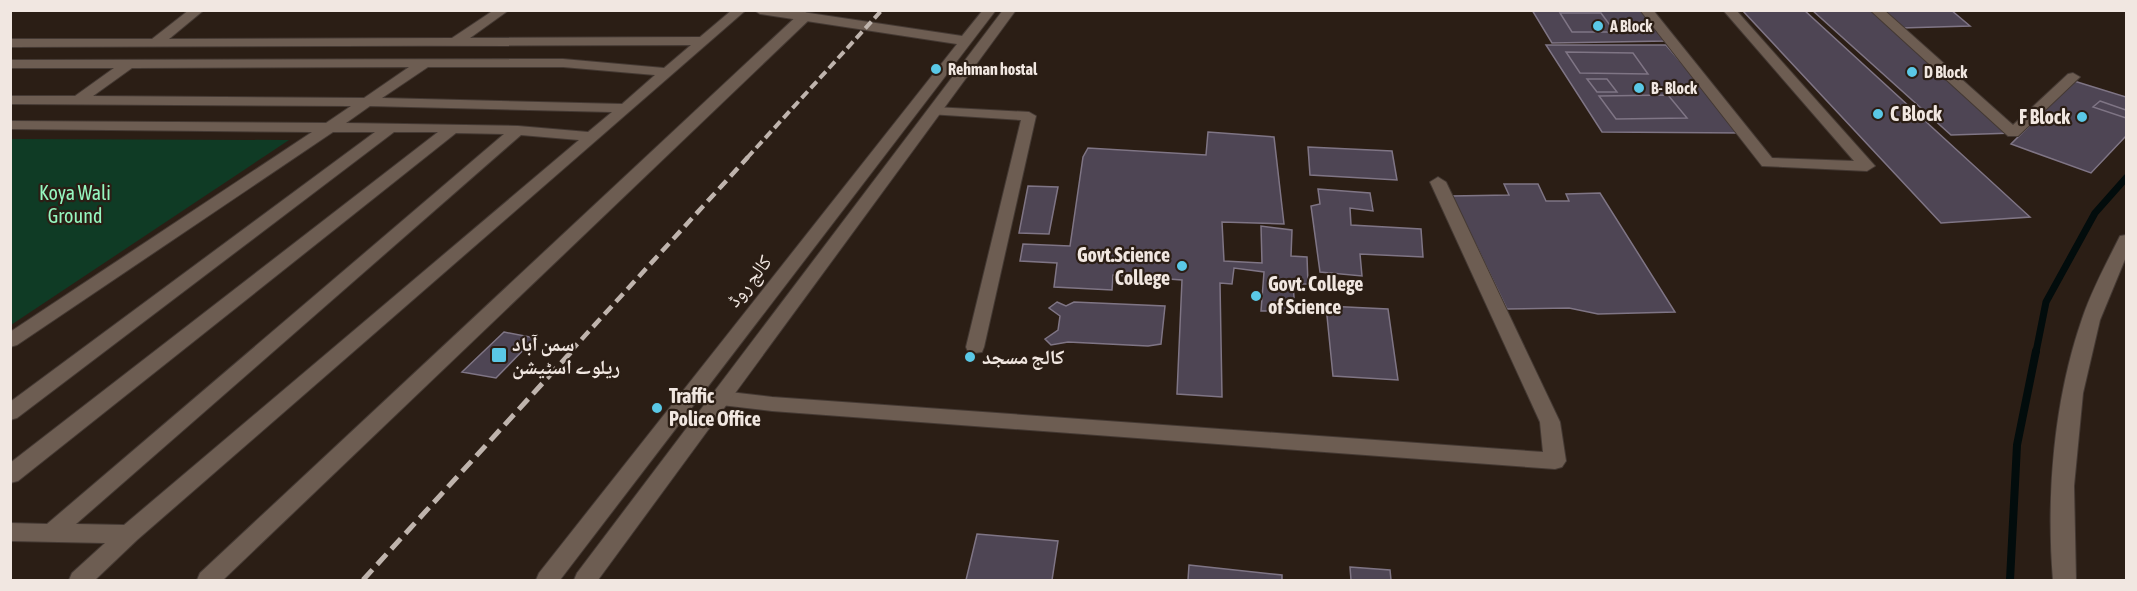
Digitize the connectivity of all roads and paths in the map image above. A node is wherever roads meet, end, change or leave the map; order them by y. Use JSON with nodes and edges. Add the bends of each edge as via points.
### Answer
{"nodes":[{"id":1,"x":198,"y":10,"type":"edge"},
{"id":2,"x":503,"y":10,"type":"edge"},
{"id":3,"x":740,"y":10,"type":"edge"},
{"id":4,"x":760,"y":10,"type":"edge"},
{"id":5,"x":990,"y":10,"type":"edge"},
{"id":6,"x":1010,"y":10,"type":"edge"},
{"id":7,"x":1646,"y":10,"type":"edge"},
{"id":8,"x":1729,"y":10,"type":"edge"},
{"id":9,"x":1876,"y":10,"type":"edge"},
{"id":10,"x":810,"y":12,"type":"edge"},
{"id":11,"x":968,"y":38,"type":"junction"},
{"id":12,"x":705,"y":41,"type":"junction"},
{"id":13,"x":456,"y":42,"type":"junction"},
{"id":14,"x":10,"y":43,"type":"edge"},
{"id":15,"x":156,"y":43,"type":"junction"},
{"id":16,"x":10,"y":64,"type":"edge"},
{"id":17,"x":129,"y":64,"type":"junction"},
{"id":18,"x":423,"y":64,"type":"junction"},
{"id":19,"x":668,"y":72,"type":"junction"},
{"id":20,"x":2073,"y":77,"type":"dead end"},
{"id":21,"x":10,"y":100,"type":"edge"},
{"id":22,"x":78,"y":100,"type":"junction"},
{"id":23,"x":367,"y":102,"type":"junction"},
{"id":24,"x":626,"y":108,"type":"junction"},
{"id":25,"x":934,"y":111,"type":"junction"},
{"id":26,"x":10,"y":125,"type":"edge"},
{"id":27,"x":49,"y":125,"type":"junction"},
{"id":28,"x":331,"y":126,"type":"junction"},
{"id":29,"x":391,"y":127,"type":"junction"},
{"id":30,"x":453,"y":128,"type":"junction"},
{"id":31,"x":518,"y":130,"type":"junction"},
{"id":32,"x":592,"y":137,"type":"junction"},
{"id":33,"x":1438,"y":182,"type":"dead end"},
{"id":34,"x":2127,"y":240,"type":"edge"},
{"id":35,"x":10,"y":341,"type":"edge"},
{"id":36,"x":975,"y":346,"type":"dead end"},
{"id":37,"x":721,"y":398,"type":"junction"},
{"id":38,"x":10,"y":413,"type":"edge"},
{"id":39,"x":10,"y":475,"type":"edge"},
{"id":40,"x":10,"y":532,"type":"edge"},
{"id":41,"x":51,"y":533,"type":"junction"},
{"id":42,"x":129,"y":534,"type":"junction"},
{"id":43,"x":80,"y":580,"type":"edge"},
{"id":44,"x":208,"y":580,"type":"edge"},
{"id":45,"x":547,"y":580,"type":"edge"},
{"id":46,"x":585,"y":580,"type":"edge"},
{"id":47,"x":2064,"y":580,"type":"edge"}],
"edges":[{"from":1,"to":15,"type":"street"},
{"from":2,"to":13,"type":"street"},
{"from":3,"to":12,"type":"street"},
{"from":4,"to":10,"type":"street"},
{"from":5,"to":11,"type":"street","name":"کالج روڈ"},
{"from":6,"to":25,"type":"street"},
{"from":7,"to":8,"type":"street","via":[[1767,163],[1866,166]]},
{"from":9,"to":20,"type":"street","via":[[2013,133]]},
{"from":10,"to":11,"type":"street"},
{"from":10,"to":44,"type":"street"},
{"from":11,"to":45,"type":"street","name":"کالج روڈ"},
{"from":12,"to":13,"type":"street"},
{"from":12,"to":19,"type":"street"},
{"from":13,"to":15,"type":"street"},
{"from":13,"to":18,"type":"street"},
{"from":14,"to":15,"type":"street"},
{"from":15,"to":17,"type":"street"},
{"from":16,"to":17,"type":"street"},
{"from":17,"to":18,"type":"street"},
{"from":17,"to":22,"type":"street"},
{"from":18,"to":19,"type":"street","via":[[563,63]]},
{"from":18,"to":23,"type":"street"},
{"from":19,"to":24,"type":"street"},
{"from":21,"to":22,"type":"street"},
{"from":22,"to":23,"type":"street"},
{"from":22,"to":27,"type":"street"},
{"from":23,"to":24,"type":"street"},
{"from":23,"to":28,"type":"street"},
{"from":24,"to":32,"type":"street"},
{"from":25,"to":36,"type":"street","via":[[1029,116]]},
{"from":25,"to":37,"type":"street"},
{"from":26,"to":27,"type":"street"},
{"from":27,"to":28,"type":"street"},
{"from":28,"to":29,"type":"street"},
{"from":28,"to":35,"type":"street"},
{"from":29,"to":30,"type":"street"},
{"from":29,"to":38,"type":"street"},
{"from":30,"to":31,"type":"street"},
{"from":30,"to":39,"type":"street"},
{"from":31,"to":32,"type":"street"},
{"from":31,"to":41,"type":"street"},
{"from":32,"to":42,"type":"street"},
{"from":33,"to":37,"type":"street","via":[[1550,422],[1555,461]]},
{"from":34,"to":47,"type":"street","via":[[2106,280],[2087,331],[2074,387],[2066,450]]},
{"from":37,"to":46,"type":"street"},
{"from":40,"to":41,"type":"street"},
{"from":41,"to":42,"type":"street"},
{"from":42,"to":43,"type":"street"}]}
